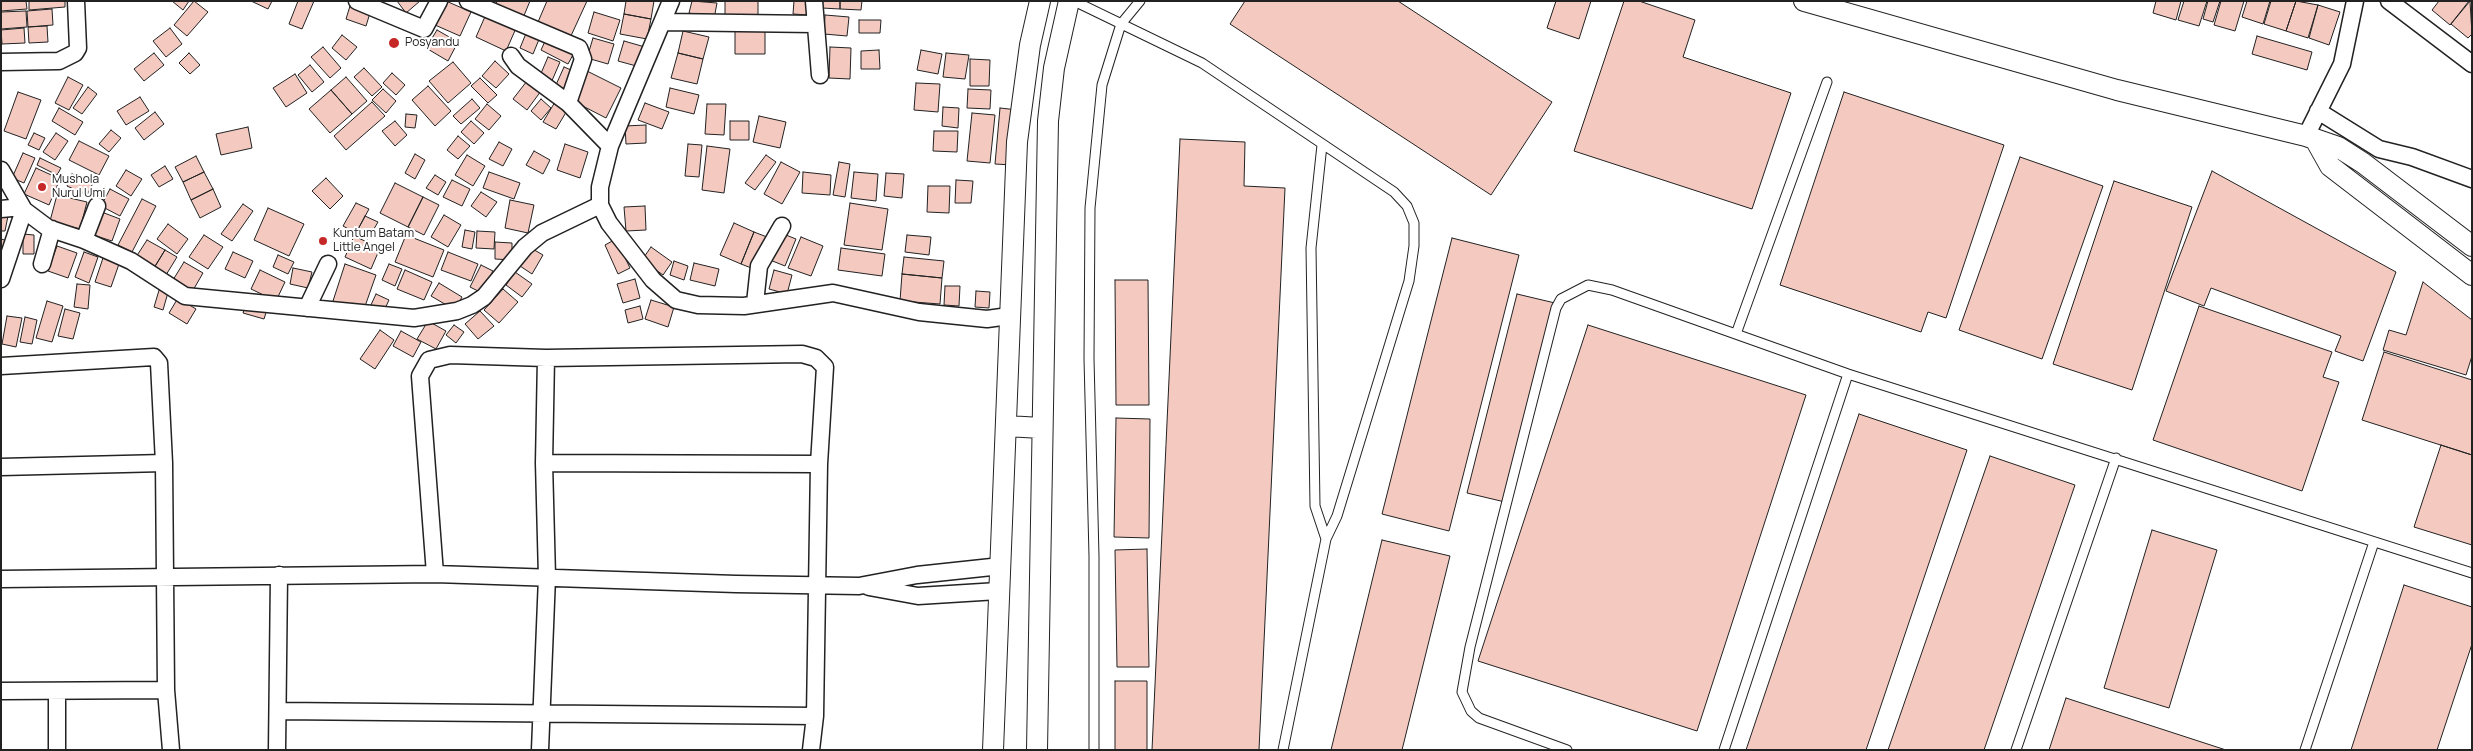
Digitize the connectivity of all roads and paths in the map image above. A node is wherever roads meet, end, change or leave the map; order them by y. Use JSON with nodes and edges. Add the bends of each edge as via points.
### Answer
{"nodes":[{"id":1,"x":76,"y":1,"type":"edge"},
{"id":2,"x":357,"y":1,"type":"edge"},
{"id":3,"x":439,"y":1,"type":"edge"},
{"id":4,"x":468,"y":1,"type":"edge"},
{"id":5,"x":671,"y":1,"type":"edge"},
{"id":6,"x":814,"y":1,"type":"edge"},
{"id":7,"x":1040,"y":1,"type":"edge"},
{"id":8,"x":1069,"y":1,"type":"edge"},
{"id":9,"x":1074,"y":1,"type":"edge"},
{"id":10,"x":1140,"y":1,"type":"edge"},
{"id":11,"x":1804,"y":1,"type":"edge"},
{"id":12,"x":2355,"y":1,"type":"edge"},
{"id":13,"x":2389,"y":1,"type":"edge"},
{"id":14,"x":664,"y":22,"type":"junction"},
{"id":15,"x":814,"y":24,"type":"junction"},
{"id":16,"x":1121,"y":24,"type":"junction"},
{"id":17,"x":511,"y":56,"type":"dead end"},
{"id":18,"x":1,"y":62,"type":"edge"},
{"id":19,"x":2472,"y":64,"type":"edge"},
{"id":20,"x":820,"y":75,"type":"dead end"},
{"id":21,"x":1827,"y":82,"type":"dead end"},
{"id":22,"x":568,"y":103,"type":"junction"},
{"id":23,"x":2318,"y":111,"type":"junction"},
{"id":24,"x":2311,"y":139,"type":"junction"},
{"id":25,"x":1322,"y":145,"type":"junction"},
{"id":26,"x":610,"y":146,"type":"junction"},
{"id":27,"x":3,"y":177,"type":"edge"},
{"id":28,"x":2472,"y":179,"type":"edge"},
{"id":29,"x":600,"y":205,"type":"junction"},
{"id":30,"x":97,"y":206,"type":"dead end"},
{"id":31,"x":23,"y":208,"type":"junction"},
{"id":32,"x":1,"y":209,"type":"edge"},
{"id":33,"x":782,"y":226,"type":"dead end"},
{"id":34,"x":52,"y":229,"type":"junction"},
{"id":35,"x":84,"y":240,"type":"junction"},
{"id":36,"x":2472,"y":246,"type":"edge"},
{"id":37,"x":42,"y":264,"type":"dead end"},
{"id":38,"x":328,"y":264,"type":"dead end"},
{"id":39,"x":2472,"y":275,"type":"edge"},
{"id":40,"x":1,"y":279,"type":"edge"},
{"id":41,"x":755,"y":303,"type":"junction"},
{"id":42,"x":307,"y":308,"type":"junction"},
{"id":43,"x":1009,"y":316,"type":"junction"},
{"id":44,"x":1736,"y":334,"type":"junction"},
{"id":45,"x":546,"y":358,"type":"junction"},
{"id":46,"x":1,"y":366,"type":"edge"},
{"id":47,"x":1848,"y":374,"type":"junction"},
{"id":48,"x":1007,"y":426,"type":"junction"},
{"id":49,"x":1042,"y":428,"type":"junction"},
{"id":50,"x":2116,"y":458,"type":"junction"},
{"id":51,"x":164,"y":463,"type":"junction"},
{"id":52,"x":544,"y":463,"type":"junction"},
{"id":53,"x":819,"y":464,"type":"junction"},
{"id":54,"x":1,"y":467,"type":"edge"},
{"id":55,"x":1326,"y":539,"type":"junction"},
{"id":56,"x":2374,"y":542,"type":"junction"},
{"id":57,"x":1001,"y":566,"type":"junction"},
{"id":58,"x":2472,"y":573,"type":"edge"},
{"id":59,"x":434,"y":574,"type":"junction"},
{"id":60,"x":279,"y":575,"type":"junction"},
{"id":61,"x":164,"y":576,"type":"junction"},
{"id":62,"x":547,"y":577,"type":"junction"},
{"id":63,"x":1,"y":579,"type":"edge"},
{"id":64,"x":818,"y":586,"type":"junction"},
{"id":65,"x":859,"y":586,"type":"junction"},
{"id":66,"x":998,"y":591,"type":"junction"},
{"id":67,"x":166,"y":690,"type":"junction"},
{"id":68,"x":1,"y":691,"type":"edge"},
{"id":69,"x":57,"y":692,"type":"junction"},
{"id":70,"x":279,"y":711,"type":"junction"},
{"id":71,"x":542,"y":712,"type":"junction"},
{"id":72,"x":815,"y":716,"type":"junction"},
{"id":73,"x":57,"y":750,"type":"edge"},
{"id":74,"x":172,"y":750,"type":"edge"},
{"id":75,"x":277,"y":750,"type":"edge"},
{"id":76,"x":540,"y":750,"type":"edge"},
{"id":77,"x":811,"y":750,"type":"edge"},
{"id":78,"x":993,"y":750,"type":"edge"},
{"id":79,"x":1037,"y":750,"type":"edge"},
{"id":80,"x":1094,"y":750,"type":"edge"},
{"id":81,"x":1283,"y":750,"type":"edge"},
{"id":82,"x":1568,"y":750,"type":"edge"},
{"id":83,"x":1724,"y":750,"type":"edge"},
{"id":84,"x":2016,"y":750,"type":"edge"},
{"id":85,"x":2305,"y":750,"type":"edge"}],
"edges":[{"from":1,"to":18,"type":"street","via":[[78,48],[75,53],[59,61]]},
{"from":2,"to":3,"type":"street","via":[[424,30]]},
{"from":4,"to":22,"type":"street","via":[[579,48],[583,59]]},
{"from":5,"to":14,"type":"street"},
{"from":6,"to":15,"type":"street"},
{"from":7,"to":43,"type":"street","via":[[1030,45],[1017,142]]},
{"from":8,"to":49,"type":"street","via":[[1054,68],[1048,120]]},
{"from":9,"to":16,"type":"lane"},
{"from":10,"to":16,"type":"lane"},
{"from":11,"to":24,"type":"street","via":[[2117,90]]},
{"from":12,"to":23,"type":"street","via":[[2342,64]]},
{"from":13,"to":19,"type":"street"},
{"from":14,"to":15,"type":"street"},
{"from":14,"to":26,"type":"street"},
{"from":15,"to":20,"type":"street"},
{"from":16,"to":25,"type":"lane","via":[[1202,63]]},
{"from":16,"to":80,"type":"lane","via":[[1102,85],[1090,208]]},
{"from":17,"to":22,"type":"street","via":[[518,66]]},
{"from":21,"to":44,"type":"lane"},
{"from":22,"to":26,"type":"street"},
{"from":23,"to":24,"type":"street"},
{"from":23,"to":28,"type":"street","via":[[2379,149],[2412,156]]},
{"from":24,"to":36,"type":"street","via":[[2338,147],[2363,163]]},
{"from":24,"to":39,"type":"street","via":[[2330,166]]},
{"from":25,"to":55,"type":"lane","via":[[1311,248],[1315,506]]},
{"from":25,"to":55,"type":"lane","via":[[1394,192],[1407,206],[1414,223],[1409,281],[1337,516]]},
{"from":26,"to":29,"type":"street","via":[[600,187]]},
{"from":27,"to":31,"type":"street"},
{"from":29,"to":41,"type":"street","via":[[609,223],[644,269],[676,300],[721,307]]},
{"from":29,"to":42,"type":"street","via":[[542,233],[525,247],[484,297],[457,311],[414,318]]},
{"from":30,"to":35,"type":"street"},
{"from":31,"to":32,"type":"street"},
{"from":31,"to":34,"type":"street"},
{"from":31,"to":40,"type":"street"},
{"from":33,"to":41,"type":"street","via":[[759,266]]},
{"from":34,"to":35,"type":"street"},
{"from":34,"to":37,"type":"street"},
{"from":35,"to":42,"type":"street","via":[[144,269],[185,296]]},
{"from":38,"to":42,"type":"street"},
{"from":41,"to":43,"type":"street","via":[[833,293],[919,312],[987,319]]},
{"from":43,"to":48,"type":"street"},
{"from":44,"to":47,"type":"lane"},
{"from":44,"to":82,"type":"lane","via":[[1612,290],[1588,285],[1561,299],[1556,308],[1470,646],[1462,692],[1471,711],[1479,718]]},
{"from":45,"to":52,"type":"street"},
{"from":45,"to":53,"type":"street","via":[[802,354],[816,358],[825,368]]},
{"from":45,"to":59,"type":"street","via":[[450,355],[429,360],[420,376]]},
{"from":46,"to":51,"type":"street","via":[[157,359]]},
{"from":47,"to":50,"type":"lane"},
{"from":47,"to":83,"type":"lane"},
{"from":48,"to":49,"type":"street"},
{"from":48,"to":57,"type":"street"},
{"from":49,"to":79,"type":"street"},
{"from":50,"to":56,"type":"lane"},
{"from":50,"to":84,"type":"lane"},
{"from":51,"to":54,"type":"street"},
{"from":51,"to":61,"type":"street"},
{"from":52,"to":53,"type":"street"},
{"from":52,"to":62,"type":"street"},
{"from":53,"to":64,"type":"street"},
{"from":55,"to":81,"type":"lane"},
{"from":56,"to":58,"type":"lane"},
{"from":56,"to":85,"type":"lane"},
{"from":57,"to":65,"type":"street","via":[[917,575]]},
{"from":57,"to":66,"type":"street"},
{"from":59,"to":60,"type":"street"},
{"from":59,"to":62,"type":"street"},
{"from":60,"to":61,"type":"street"},
{"from":60,"to":70,"type":"street"},
{"from":61,"to":63,"type":"street"},
{"from":61,"to":67,"type":"street"},
{"from":62,"to":64,"type":"street"},
{"from":62,"to":71,"type":"street"},
{"from":64,"to":65,"type":"street"},
{"from":64,"to":72,"type":"street"},
{"from":65,"to":66,"type":"street","via":[[918,596]]},
{"from":66,"to":78,"type":"street"},
{"from":67,"to":69,"type":"street"},
{"from":67,"to":74,"type":"street"},
{"from":68,"to":69,"type":"street"},
{"from":69,"to":73,"type":"street"},
{"from":70,"to":71,"type":"street"},
{"from":70,"to":75,"type":"street"},
{"from":71,"to":72,"type":"street"},
{"from":71,"to":76,"type":"street"},
{"from":72,"to":77,"type":"street"}]}
